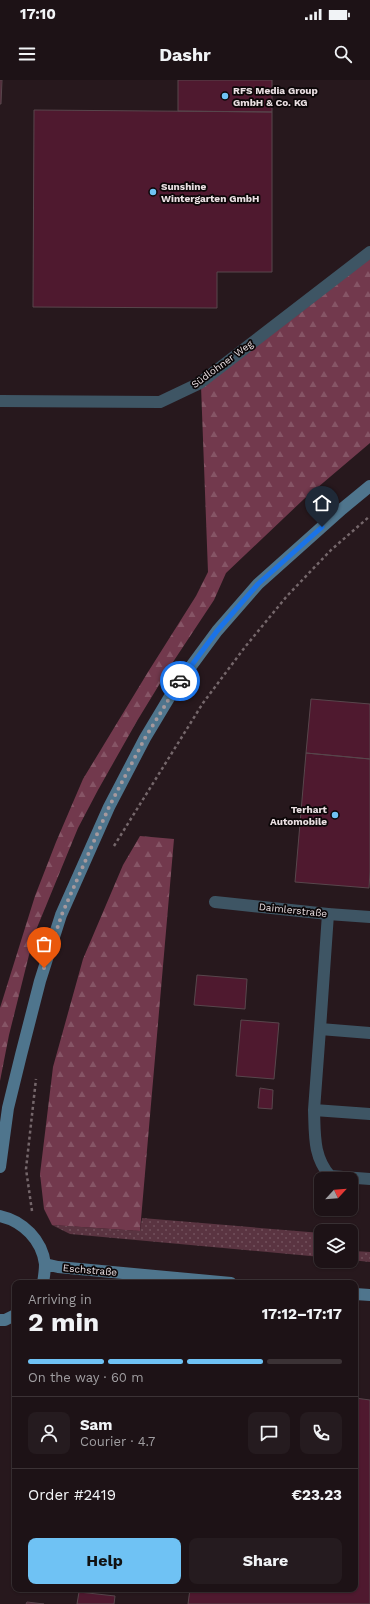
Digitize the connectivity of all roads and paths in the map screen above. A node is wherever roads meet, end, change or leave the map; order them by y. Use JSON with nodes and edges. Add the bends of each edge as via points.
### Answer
{"nodes":[{"id":1,"x":370,"y":252,"type":"edge"},
{"id":2,"x":0,"y":402,"type":"edge"},
{"id":3,"x":370,"y":486,"type":"edge"},
{"id":4,"x":370,"y":516,"type":"edge"},
{"id":5,"x":113,"y":847,"type":"dead end"},
{"id":6,"x":215,"y":902,"type":"dead end"},
{"id":7,"x":328,"y":914,"type":"junction"},
{"id":8,"x":370,"y":917,"type":"edge"},
{"id":9,"x":320,"y":1029,"type":"junction"},
{"id":10,"x":370,"y":1033,"type":"edge"},
{"id":11,"x":36,"y":1076,"type":"dead end"},
{"id":12,"x":314,"y":1110,"type":"junction"},
{"id":13,"x":370,"y":1114,"type":"edge"},
{"id":14,"x":0,"y":1167,"type":"edge"},
{"id":15,"x":370,"y":1179,"type":"edge"},
{"id":16,"x":32,"y":1212,"type":"dead end"},
{"id":17,"x":0,"y":1216,"type":"edge"},
{"id":18,"x":45,"y":1264,"type":"junction"},
{"id":19,"x":43,"y":1280,"type":"edge"},
{"id":20,"x":196,"y":1280,"type":"edge"},
{"id":21,"x":358,"y":1294,"type":"edge"},
{"id":22,"x":370,"y":1295,"type":"edge"},
{"id":23,"x":12,"y":1317,"type":"edge"},
{"id":24,"x":0,"y":1320,"type":"edge"}],
"edges":[{"from":1,"to":2,"type":"street","name":"Südlohner Weg","via":[[200,383],[160,402]]},
{"from":3,"to":14,"type":"street","via":[[258,584],[207,644],[175,688],[145,738],[109,807],[62,914],[40,981],[8,1108]]},
{"from":4,"to":5,"type":"path","via":[[331,550],[287,596],[245,647],[203,703]]},
{"from":6,"to":7,"type":"street","name":"Daimlerstraße"},
{"from":7,"to":8,"type":"street","name":"Daimlerstraße"},
{"from":7,"to":9,"type":"street"},
{"from":9,"to":10,"type":"street"},
{"from":9,"to":12,"type":"street"},
{"from":11,"to":16,"type":"path","via":[[26,1169]]},
{"from":12,"to":13,"type":"street"},
{"from":12,"to":15,"type":"street","via":[[315,1145],[322,1167],[330,1176]]},
{"from":17,"to":18,"type":"street","via":[[11,1218],[28,1229],[39,1245]]},
{"from":18,"to":19,"type":"street"},
{"from":18,"to":20,"type":"street","name":"Eschstraße","via":[[58,1268]]},
{"from":21,"to":22,"type":"street"},
{"from":23,"to":24,"type":"street"}]}
